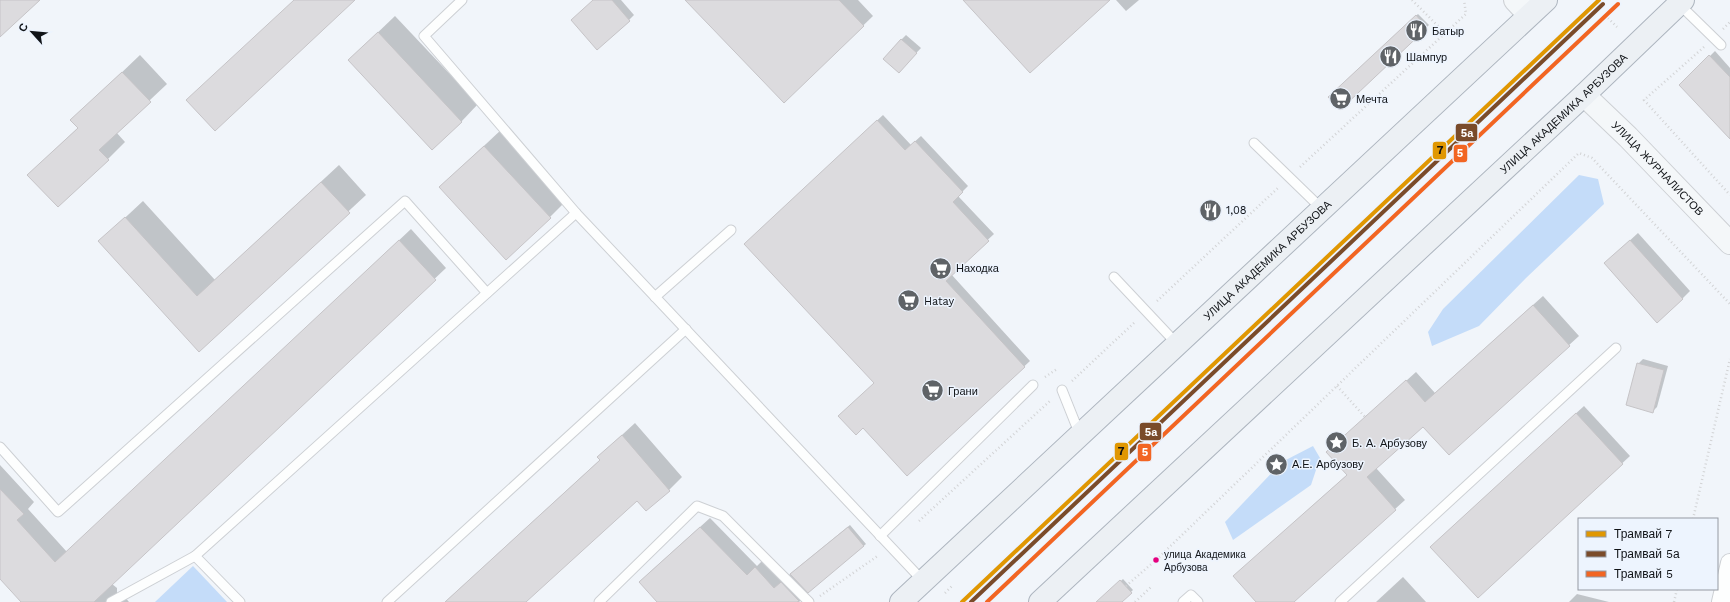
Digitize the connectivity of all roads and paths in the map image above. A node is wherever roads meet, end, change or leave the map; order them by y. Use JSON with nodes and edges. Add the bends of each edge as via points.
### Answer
{"nodes":[{"id":1,"x":462,"y":0,"type":"edge"},
{"id":2,"x":1412,"y":0,"type":"edge"},
{"id":3,"x":1464,"y":0,"type":"edge"},
{"id":4,"x":1546,"y":0,"type":"edge"},
{"id":5,"x":1681,"y":2,"type":"edge"},
{"id":6,"x":1522,"y":8,"type":"edge"},
{"id":7,"x":1608,"y":18,"type":"dead end"},
{"id":8,"x":1730,"y":22,"type":"edge"},
{"id":9,"x":1617,"y":28,"type":"dead end"},
{"id":10,"x":1445,"y":33,"type":"junction"},
{"id":11,"x":1713,"y":38,"type":"junction"},
{"id":12,"x":1721,"y":45,"type":"dead end"},
{"id":13,"x":1584,"y":95,"type":"junction"},
{"id":14,"x":1254,"y":143,"type":"dead end"},
{"id":15,"x":1289,"y":177,"type":"junction"},
{"id":16,"x":1730,"y":195,"type":"edge"},
{"id":17,"x":1321,"y":208,"type":"junction"},
{"id":18,"x":576,"y":212,"type":"junction"},
{"id":19,"x":731,"y":230,"type":"dead end"},
{"id":20,"x":1730,"y":243,"type":"edge"},
{"id":21,"x":1114,"y":277,"type":"dead end"},
{"id":22,"x":487,"y":293,"type":"junction"},
{"id":23,"x":655,"y":297,"type":"junction"},
{"id":24,"x":1730,"y":304,"type":"edge"},
{"id":25,"x":1146,"y":311,"type":"junction"},
{"id":26,"x":686,"y":329,"type":"junction"},
{"id":27,"x":1177,"y":344,"type":"junction"},
{"id":28,"x":1616,"y":348,"type":"dead end"},
{"id":29,"x":1730,"y":359,"type":"edge"},
{"id":30,"x":1033,"y":385,"type":"dead end"},
{"id":31,"x":1337,"y":386,"type":"junction"},
{"id":32,"x":1062,"y":390,"type":"joint"},
{"id":33,"x":1365,"y":417,"type":"dead end"},
{"id":34,"x":1080,"y":435,"type":"junction"},
{"id":35,"x":0,"y":447,"type":"edge"},
{"id":36,"x":1694,"y":518,"type":"edge"},
{"id":37,"x":880,"y":536,"type":"junction"},
{"id":38,"x":195,"y":556,"type":"junction"},
{"id":39,"x":1730,"y":563,"type":"edge"},
{"id":40,"x":923,"y":581,"type":"junction"},
{"id":41,"x":1126,"y":586,"type":"dead end"},
{"id":42,"x":1151,"y":588,"type":"dead end"},
{"id":43,"x":1677,"y":590,"type":"edge"},
{"id":44,"x":127,"y":593,"type":"junction"},
{"id":45,"x":1047,"y":600,"type":"edge"},
{"id":46,"x":111,"y":602,"type":"edge"},
{"id":47,"x":117,"y":602,"type":"edge"},
{"id":48,"x":240,"y":602,"type":"edge"},
{"id":49,"x":387,"y":602,"type":"edge"},
{"id":50,"x":599,"y":602,"type":"edge"},
{"id":51,"x":809,"y":602,"type":"edge"},
{"id":52,"x":901,"y":602,"type":"edge"},
{"id":53,"x":1135,"y":602,"type":"edge"},
{"id":54,"x":1183,"y":602,"type":"edge"},
{"id":55,"x":1198,"y":602,"type":"edge"},
{"id":56,"x":1340,"y":602,"type":"edge"},
{"id":57,"x":1674,"y":602,"type":"edge"},
{"id":58,"x":1722,"y":602,"type":"edge"}],
"edges":[{"from":1,"to":18,"type":"lane","via":[[424,36]]},
{"from":2,"to":10,"type":"path"},
{"from":3,"to":10,"type":"path","via":[[1466,14]]},
{"from":4,"to":6,"type":"main road","name":"УЛИЦА АКАДЕМИКА АРБУЗОВА"},
{"from":5,"to":11,"type":"lane"},
{"from":5,"to":13,"type":"main road","name":"УЛИЦА АКАДЕМИКА АРБУЗОВА"},
{"from":6,"to":17,"type":"main road","name":"УЛИЦА АКАДЕМИКА АРБУЗОВА"},
{"from":7,"to":9,"type":"path"},
{"from":8,"to":11,"type":"path"},
{"from":10,"to":15,"type":"path"},
{"from":11,"to":12,"type":"lane"},
{"from":11,"to":16,"type":"path","via":[[1644,100]]},
{"from":13,"to":20,"type":"street","name":"УЛИЦА ЖУРНАЛИСТОВ"},
{"from":13,"to":45,"type":"main road","name":"УЛИЦА АКАДЕМИКА АРБУЗОВА"},
{"from":14,"to":15,"type":"lane"},
{"from":15,"to":17,"type":"lane"},
{"from":15,"to":25,"type":"path"},
{"from":17,"to":27,"type":"main road","name":"УЛИЦА АКАДЕМИКА АРБУЗОВА"},
{"from":18,"to":22,"type":"lane"},
{"from":18,"to":23,"type":"lane"},
{"from":19,"to":23,"type":"lane"},
{"from":21,"to":25,"type":"lane"},
{"from":22,"to":35,"type":"lane","via":[[405,201],[58,512]]},
{"from":22,"to":38,"type":"lane"},
{"from":23,"to":26,"type":"lane"},
{"from":24,"to":31,"type":"path","via":[[1592,158],[1579,153]]},
{"from":25,"to":27,"type":"lane"},
{"from":25,"to":32,"type":"path"},
{"from":26,"to":37,"type":"lane"},
{"from":26,"to":49,"type":"lane"},
{"from":27,"to":34,"type":"main road","name":"УЛИЦА АКАДЕМИКА АРБУЗОВА"},
{"from":28,"to":56,"type":"lane"},
{"from":29,"to":36,"type":"path"},
{"from":30,"to":37,"type":"lane"},
{"from":31,"to":33,"type":"path"},
{"from":31,"to":41,"type":"path"},
{"from":32,"to":34,"type":"lane"},
{"from":34,"to":40,"type":"main road","name":"УЛИЦА АКАДЕМИКА АРБУЗОВА"},
{"from":37,"to":40,"type":"lane"},
{"from":38,"to":44,"type":"lane"},
{"from":38,"to":48,"type":"lane"},
{"from":39,"to":58,"type":"street"},
{"from":40,"to":52,"type":"main road","name":"УЛИЦА АКАДЕМИКА АРБУЗОВА"},
{"from":42,"to":53,"type":"path"},
{"from":43,"to":57,"type":"path"},
{"from":44,"to":46,"type":"lane"},
{"from":44,"to":47,"type":"lane"},
{"from":50,"to":51,"type":"lane","via":[[697,506],[723,516]]},
{"from":54,"to":55,"type":"lane","via":[[1191,595]]}]}
